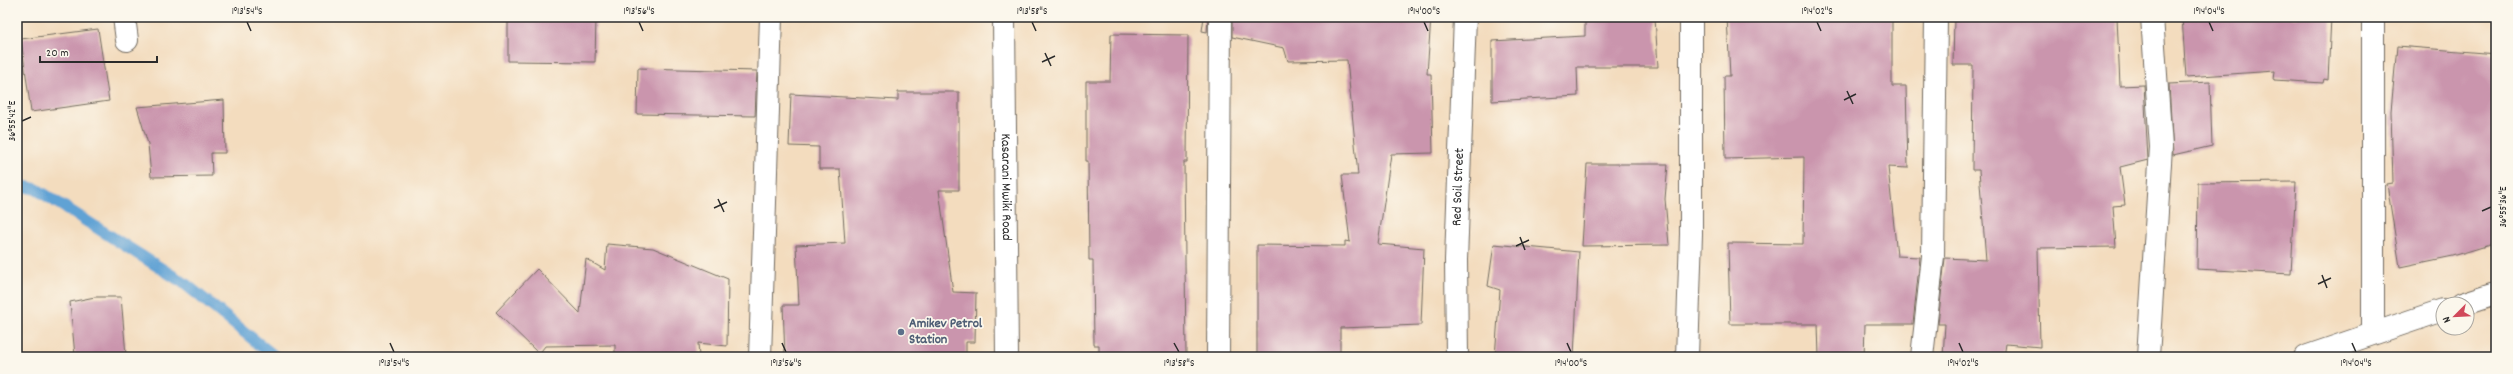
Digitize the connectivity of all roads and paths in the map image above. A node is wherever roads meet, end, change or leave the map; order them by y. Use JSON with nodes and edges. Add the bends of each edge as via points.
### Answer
{"nodes":[{"id":1,"x":124,"y":17,"type":"edge"},
{"id":2,"x":770,"y":17,"type":"edge"},
{"id":3,"x":1004,"y":17,"type":"edge"},
{"id":4,"x":1220,"y":17,"type":"edge"},
{"id":5,"x":1464,"y":17,"type":"edge"},
{"id":6,"x":1691,"y":17,"type":"edge"},
{"id":7,"x":1936,"y":17,"type":"edge"},
{"id":8,"x":2152,"y":17,"type":"edge"},
{"id":9,"x":2373,"y":17,"type":"edge"},
{"id":10,"x":127,"y":40,"type":"dead end"},
{"id":11,"x":2496,"y":293,"type":"edge"},
{"id":12,"x":2475,"y":300,"type":"edge"},
{"id":13,"x":2435,"y":313,"type":"edge"},
{"id":14,"x":2373,"y":333,"type":"junction"},
{"id":15,"x":760,"y":357,"type":"edge"},
{"id":16,"x":1008,"y":357,"type":"edge"},
{"id":17,"x":1218,"y":357,"type":"edge"},
{"id":18,"x":1457,"y":357,"type":"edge"},
{"id":19,"x":1687,"y":357,"type":"edge"},
{"id":20,"x":1922,"y":357,"type":"edge"},
{"id":21,"x":2148,"y":357,"type":"edge"},
{"id":22,"x":2305,"y":357,"type":"edge"}],
"edges":[{"from":1,"to":10,"type":"street"},
{"from":2,"to":15,"type":"street"},
{"from":3,"to":16,"type":"street","name":"Kasarani Mwiki Road"},
{"from":4,"to":17,"type":"street"},
{"from":5,"to":18,"type":"street","name":"Red Soil Street","via":[[1456,260]]},
{"from":6,"to":19,"type":"street","via":[[1691,234]]},
{"from":7,"to":20,"type":"street","via":[[1933,256]]},
{"from":8,"to":21,"type":"street","via":[[2161,147]]},
{"from":9,"to":14,"type":"street"},
{"from":11,"to":12,"type":"street"},
{"from":13,"to":14,"type":"street"},
{"from":14,"to":22,"type":"street"}]}
